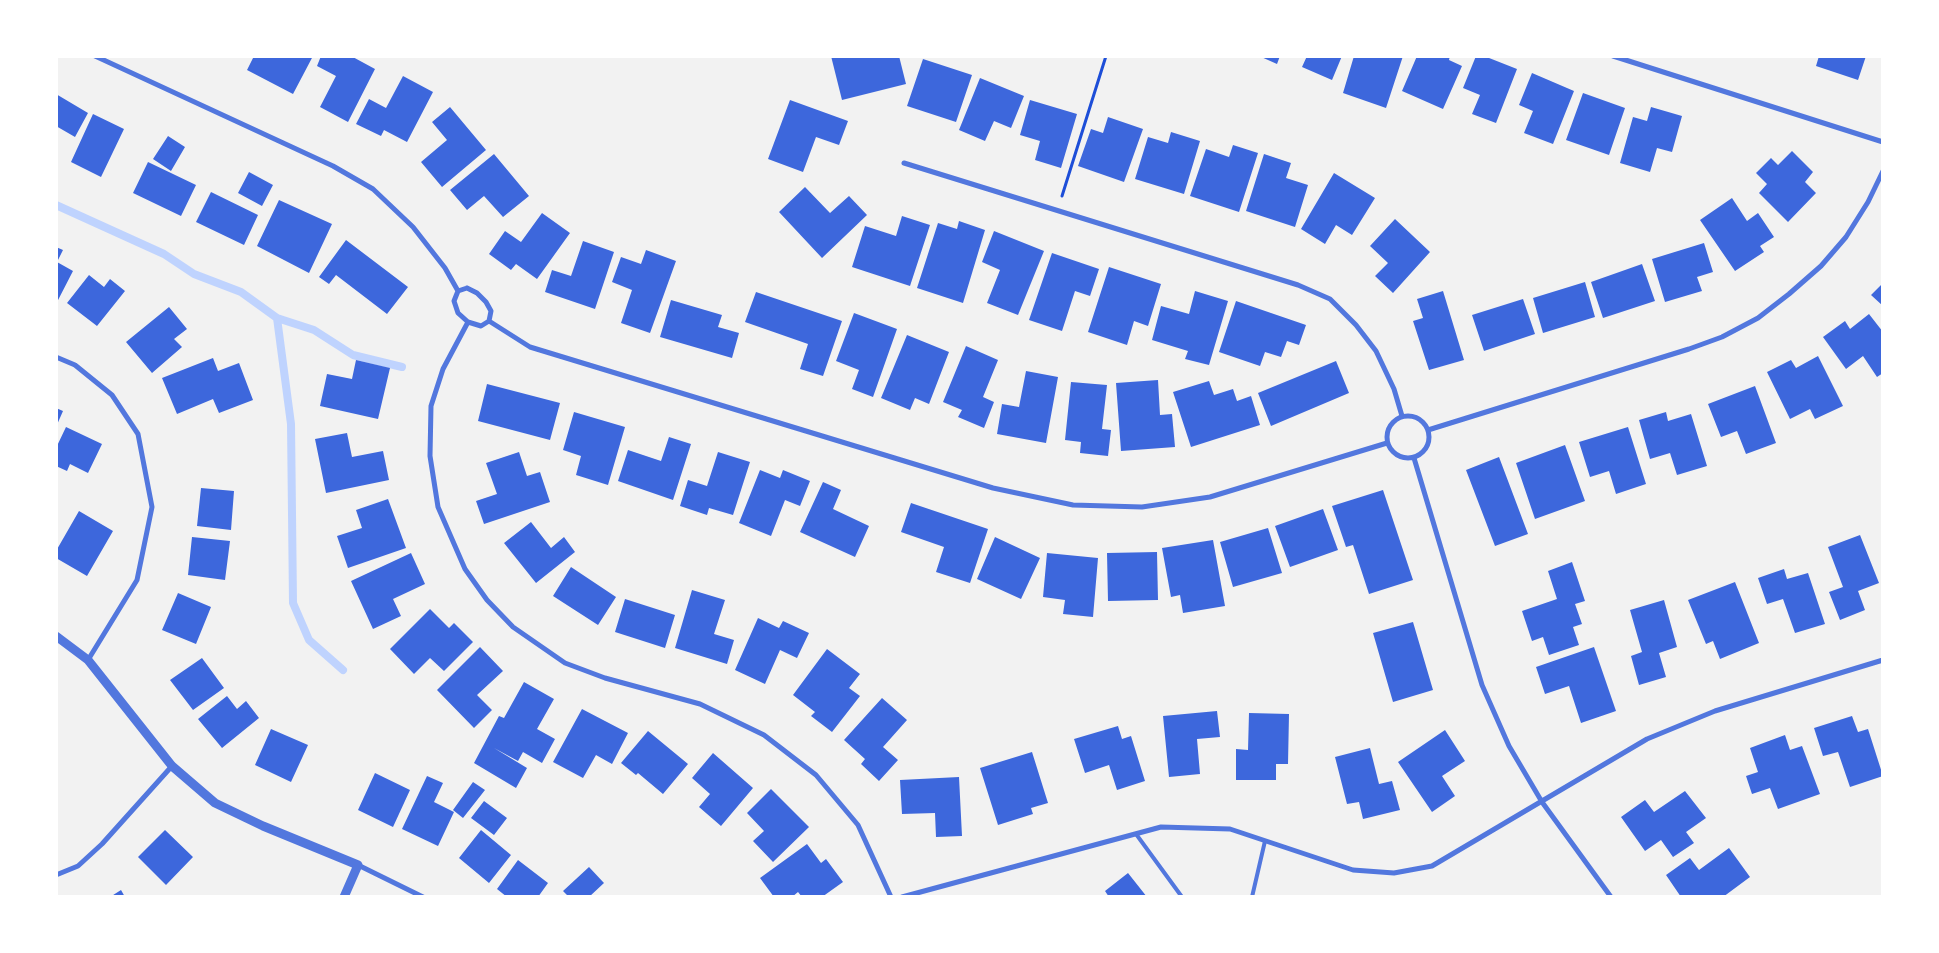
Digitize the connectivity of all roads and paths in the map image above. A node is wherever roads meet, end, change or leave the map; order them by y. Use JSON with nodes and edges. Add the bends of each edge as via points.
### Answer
{"nodes":[{"id":1,"x":95,"y":56,"type":"edge"},
{"id":2,"x":1106,"y":56,"type":"edge"},
{"id":3,"x":1613,"y":56,"type":"edge"},
{"id":4,"x":1883,"y":142,"type":"edge"},
{"id":5,"x":904,"y":163,"type":"dead end"},
{"id":6,"x":1883,"y":172,"type":"edge"},
{"id":7,"x":1058,"y":211,"type":"junction"},
{"id":8,"x":458,"y":291,"type":"junction"},
{"id":9,"x":489,"y":321,"type":"junction"},
{"id":10,"x":468,"y":322,"type":"junction"},
{"id":11,"x":56,"y":357,"type":"edge"},
{"id":12,"x":1402,"y":416,"type":"junction"},
{"id":13,"x":1428,"y":430,"type":"junction"},
{"id":14,"x":1387,"y":443,"type":"junction"},
{"id":15,"x":1414,"y":458,"type":"junction"},
{"id":16,"x":56,"y":636,"type":"edge"},
{"id":17,"x":88,"y":660,"type":"junction"},
{"id":18,"x":1883,"y":660,"type":"edge"},
{"id":19,"x":172,"y":766,"type":"junction"},
{"id":20,"x":1542,"y":802,"type":"junction"},
{"id":21,"x":1136,"y":834,"type":"junction"},
{"id":22,"x":1265,"y":841,"type":"junction"},
{"id":23,"x":358,"y":865,"type":"junction"},
{"id":24,"x":56,"y":875,"type":"edge"},
{"id":25,"x":344,"y":897,"type":"edge"},
{"id":26,"x":422,"y":897,"type":"edge"},
{"id":27,"x":891,"y":897,"type":"edge"},
{"id":28,"x":902,"y":897,"type":"edge"},
{"id":29,"x":1182,"y":897,"type":"edge"},
{"id":30,"x":1252,"y":897,"type":"edge"},
{"id":31,"x":1611,"y":897,"type":"edge"}],
"edges":[{"from":1,"to":8,"type":"street","via":[[333,166],[373,190],[413,227],[445,268]]},
{"from":2,"to":7,"type":"path"},
{"from":3,"to":4,"type":"street"},
{"from":5,"to":7,"type":"street"},
{"from":6,"to":13,"type":"street","via":[[1846,238],[1821,266],[1758,318],[1722,337],[1689,349]]},
{"from":7,"to":12,"type":"street","via":[[1298,285],[1330,300],[1356,324],[1376,351],[1394,389]]},
{"from":8,"to":9,"type":"street","via":[[467,288],[486,302],[491,311]]},
{"from":8,"to":10,"type":"street","via":[[454,301],[458,313]]},
{"from":9,"to":10,"type":"street","via":[[481,326]]},
{"from":9,"to":14,"type":"street","via":[[530,347],[992,488],[1073,505],[1142,507],[1210,498]]},
{"from":10,"to":27,"type":"street","via":[[443,368],[431,406],[430,456],[438,507],[465,569],[487,600],[513,627],[565,663],[605,678],[700,704],[764,734],[816,775],[858,825]]},
{"from":11,"to":17,"type":"street","via":[[75,365],[112,395],[138,434],[152,507],[137,580]]},
{"from":12,"to":13,"type":"street","via":[[1413,416]]},
{"from":12,"to":14,"type":"street","via":[[1392,422],[1387,432]]},
{"from":13,"to":15,"type":"street","via":[[1429,442],[1424,452]]},
{"from":14,"to":15,"type":"street","via":[[1402,458]]},
{"from":15,"to":20,"type":"street","via":[[1482,685],[1509,746]]},
{"from":16,"to":17,"type":"street"},
{"from":17,"to":19,"type":"street"},
{"from":18,"to":20,"type":"street","via":[[1706,714],[1647,739]]},
{"from":19,"to":23,"type":"street","via":[[214,803]]},
{"from":19,"to":24,"type":"street","via":[[102,844],[78,866]]},
{"from":20,"to":22,"type":"street","via":[[1432,866],[1394,873],[1353,870]]},
{"from":20,"to":31,"type":"street"},
{"from":21,"to":22,"type":"street","via":[[1161,827],[1230,829]]},
{"from":21,"to":28,"type":"street"},
{"from":21,"to":29,"type":"lane"},
{"from":22,"to":30,"type":"lane"},
{"from":23,"to":25,"type":"street"},
{"from":23,"to":26,"type":"street"}]}
